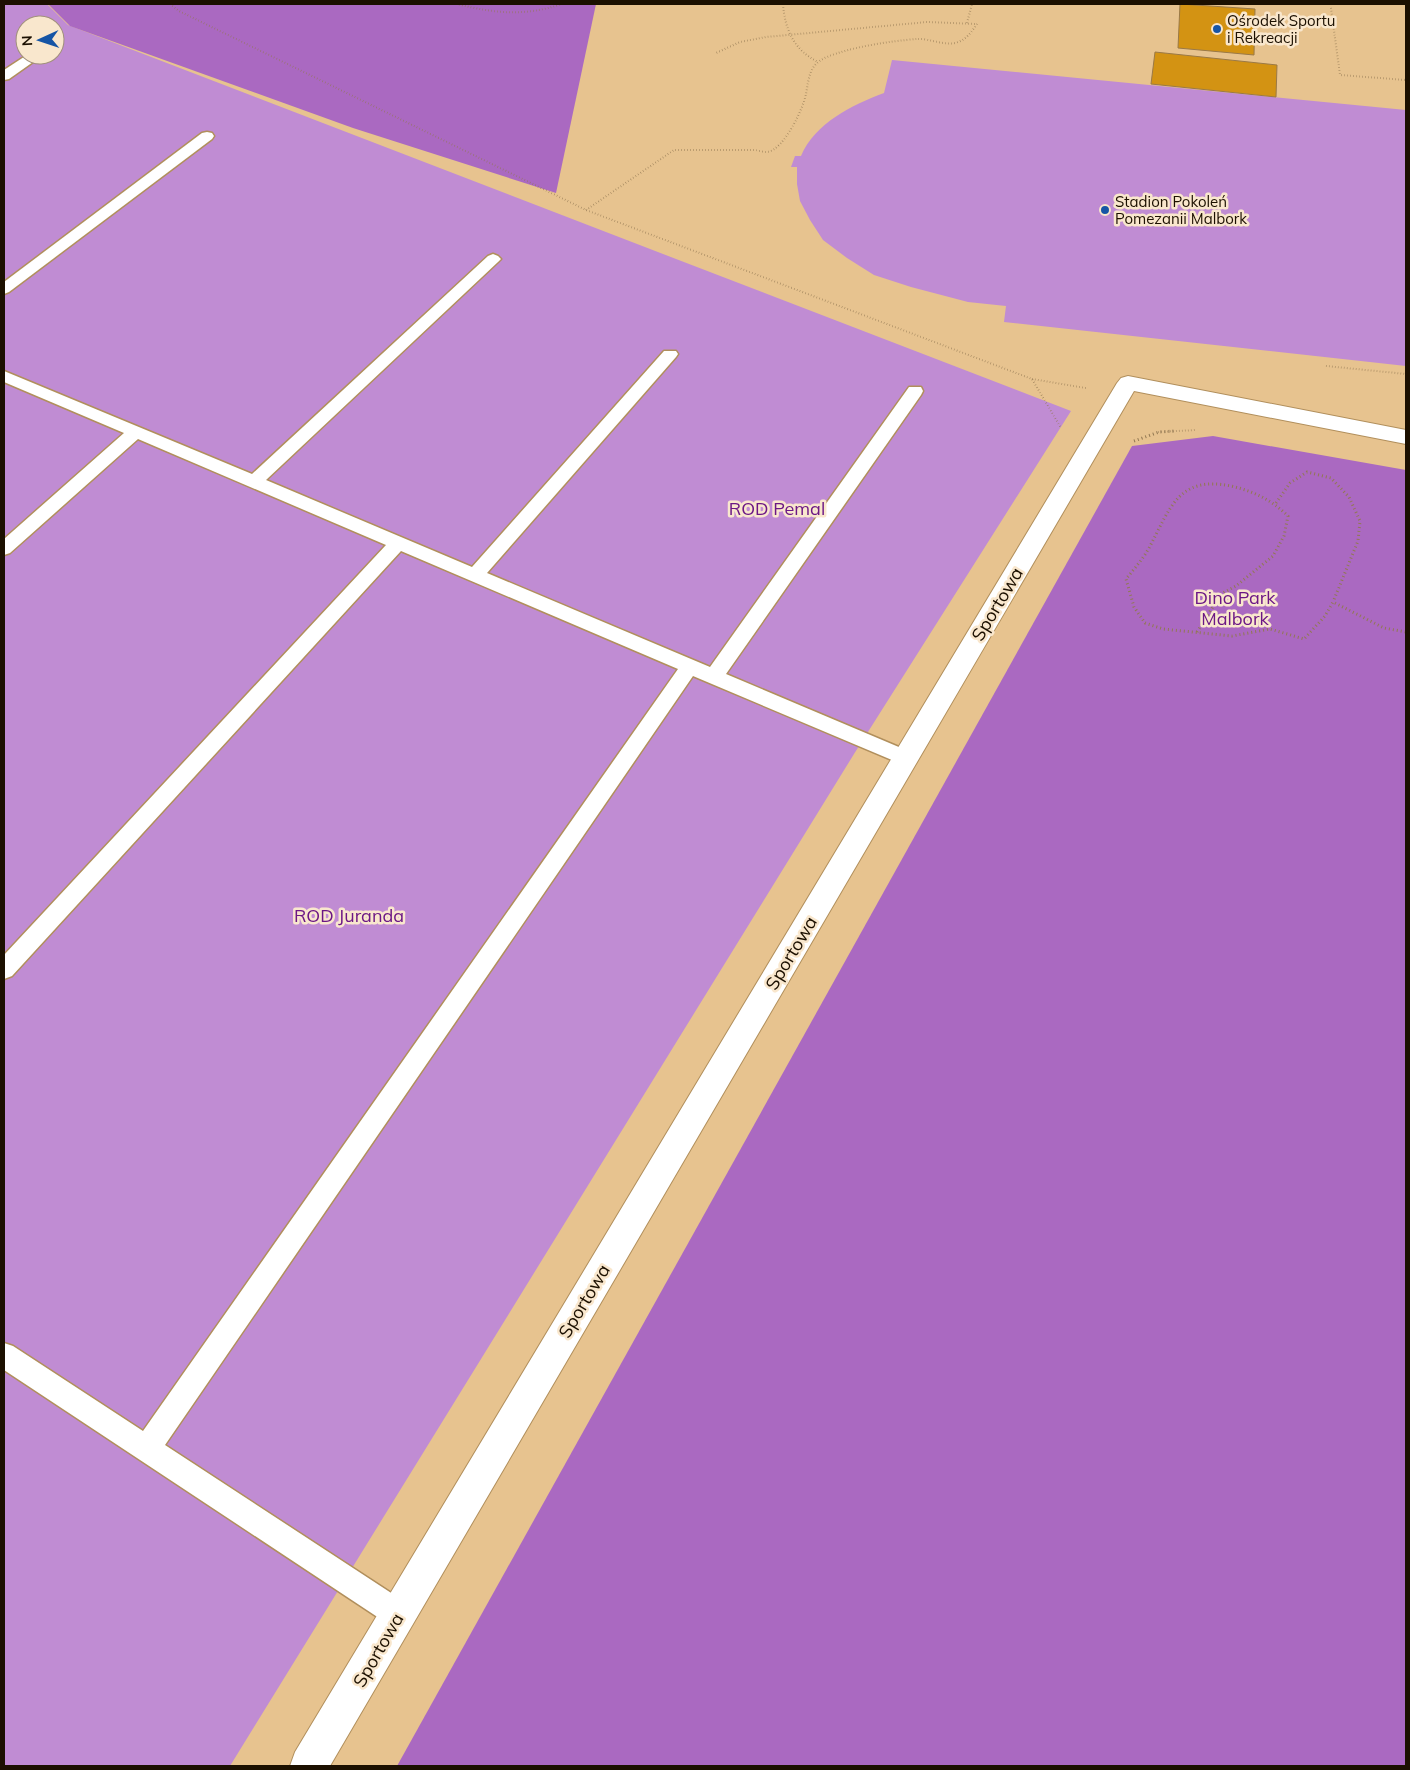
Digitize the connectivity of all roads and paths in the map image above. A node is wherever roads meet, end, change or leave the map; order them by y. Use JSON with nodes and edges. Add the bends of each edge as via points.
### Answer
{"nodes":[{"id":1,"x":170,"y":4,"type":"edge"},
{"id":2,"x":456,"y":4,"type":"edge"},
{"id":3,"x":562,"y":4,"type":"edge"},
{"id":4,"x":783,"y":4,"type":"edge"},
{"id":5,"x":972,"y":4,"type":"edge"},
{"id":6,"x":1331,"y":8,"type":"dead end"},
{"id":7,"x":967,"y":23,"type":"junction"},
{"id":8,"x":788,"y":34,"type":"junction"},
{"id":9,"x":716,"y":54,"type":"dead end"},
{"id":10,"x":818,"y":63,"type":"junction"},
{"id":11,"x":21,"y":65,"type":"edge"},
{"id":12,"x":4,"y":76,"type":"edge"},
{"id":13,"x":1406,"y":80,"type":"edge"},
{"id":14,"x":207,"y":136,"type":"dead end"},
{"id":15,"x":586,"y":210,"type":"junction"},
{"id":16,"x":493,"y":260,"type":"dead end"},
{"id":17,"x":4,"y":289,"type":"edge"},
{"id":18,"x":670,"y":354,"type":"dead end"},
{"id":19,"x":1326,"y":366,"type":"dead end"},
{"id":20,"x":1406,"y":374,"type":"edge"},
{"id":21,"x":4,"y":376,"type":"edge"},
{"id":22,"x":915,"y":391,"type":"dead end"},
{"id":23,"x":137,"y":431,"type":"junction"},
{"id":24,"x":1406,"y":437,"type":"edge"},
{"id":25,"x":1093,"y":442,"type":"junction"},
{"id":26,"x":255,"y":481,"type":"junction"},
{"id":27,"x":1276,"y":503,"type":"junction"},
{"id":28,"x":399,"y":542,"type":"junction"},
{"id":29,"x":4,"y":549,"type":"edge"},
{"id":30,"x":475,"y":575,"type":"junction"},
{"id":31,"x":1333,"y":602,"type":"junction"},
{"id":32,"x":1197,"y":632,"type":"junction"},
{"id":33,"x":1406,"y":632,"type":"edge"},
{"id":34,"x":690,"y":666,"type":"junction"},
{"id":35,"x":714,"y":676,"type":"junction"},
{"id":36,"x":906,"y":758,"type":"junction"},
{"id":37,"x":4,"y":970,"type":"edge"},
{"id":38,"x":4,"y":1355,"type":"edge"},
{"id":39,"x":146,"y":1449,"type":"junction"},
{"id":40,"x":398,"y":1614,"type":"junction"},
{"id":41,"x":309,"y":1766,"type":"edge"}],
"edges":[{"from":1,"to":15,"type":"path","via":[[188,16]]},
{"from":2,"to":3,"type":"path","via":[[506,15]]},
{"from":4,"to":8,"type":"path"},
{"from":5,"to":7,"type":"path"},
{"from":6,"to":13,"type":"path","via":[[1340,75]]},
{"from":7,"to":8,"type":"path","via":[[927,22]]},
{"from":7,"to":10,"type":"path","via":[[977,24],[957,43],[918,39],[866,47],[826,57]]},
{"from":8,"to":9,"type":"path","via":[[750,39],[725,47]]},
{"from":8,"to":10,"type":"path","via":[[804,56]]},
{"from":10,"to":15,"type":"path","via":[[807,78],[802,107],[777,148],[767,152],[674,150]]},
{"from":11,"to":12,"type":"lane"},
{"from":14,"to":17,"type":"lane"},
{"from":15,"to":25,"type":"path","via":[[1032,379],[1060,428]]},
{"from":16,"to":26,"type":"lane"},
{"from":18,"to":30,"type":"lane"},
{"from":19,"to":20,"type":"path"},
{"from":21,"to":23,"type":"lane"},
{"from":22,"to":35,"type":"lane"},
{"from":23,"to":26,"type":"lane"},
{"from":23,"to":29,"type":"lane"},
{"from":24,"to":25,"type":"street","name":"Sportowa","via":[[1128,383]]},
{"from":25,"to":36,"type":"street","name":"Sportowa"},
{"from":26,"to":28,"type":"lane"},
{"from":27,"to":31,"type":"path","via":[[1290,483],[1307,472],[1331,478],[1349,497],[1360,521],[1358,541]]},
{"from":27,"to":32,"type":"path","via":[[1288,516],[1284,536],[1273,556],[1221,594]]},
{"from":27,"to":32,"type":"path","via":[[1253,492],[1220,484],[1192,486],[1161,520],[1148,549],[1126,579],[1134,607],[1145,623],[1163,629]]},
{"from":28,"to":30,"type":"lane"},
{"from":28,"to":37,"type":"lane"},
{"from":30,"to":34,"type":"lane"},
{"from":31,"to":32,"type":"path","via":[[1304,639],[1270,629],[1232,636]]},
{"from":31,"to":33,"type":"path","via":[[1347,606],[1388,632]]},
{"from":34,"to":35,"type":"lane"},
{"from":34,"to":39,"type":"lane"},
{"from":35,"to":36,"type":"lane"},
{"from":36,"to":40,"type":"street","name":"Sportowa"},
{"from":38,"to":39,"type":"lane"},
{"from":39,"to":40,"type":"lane"},
{"from":40,"to":41,"type":"street","name":"Sportowa"}]}
